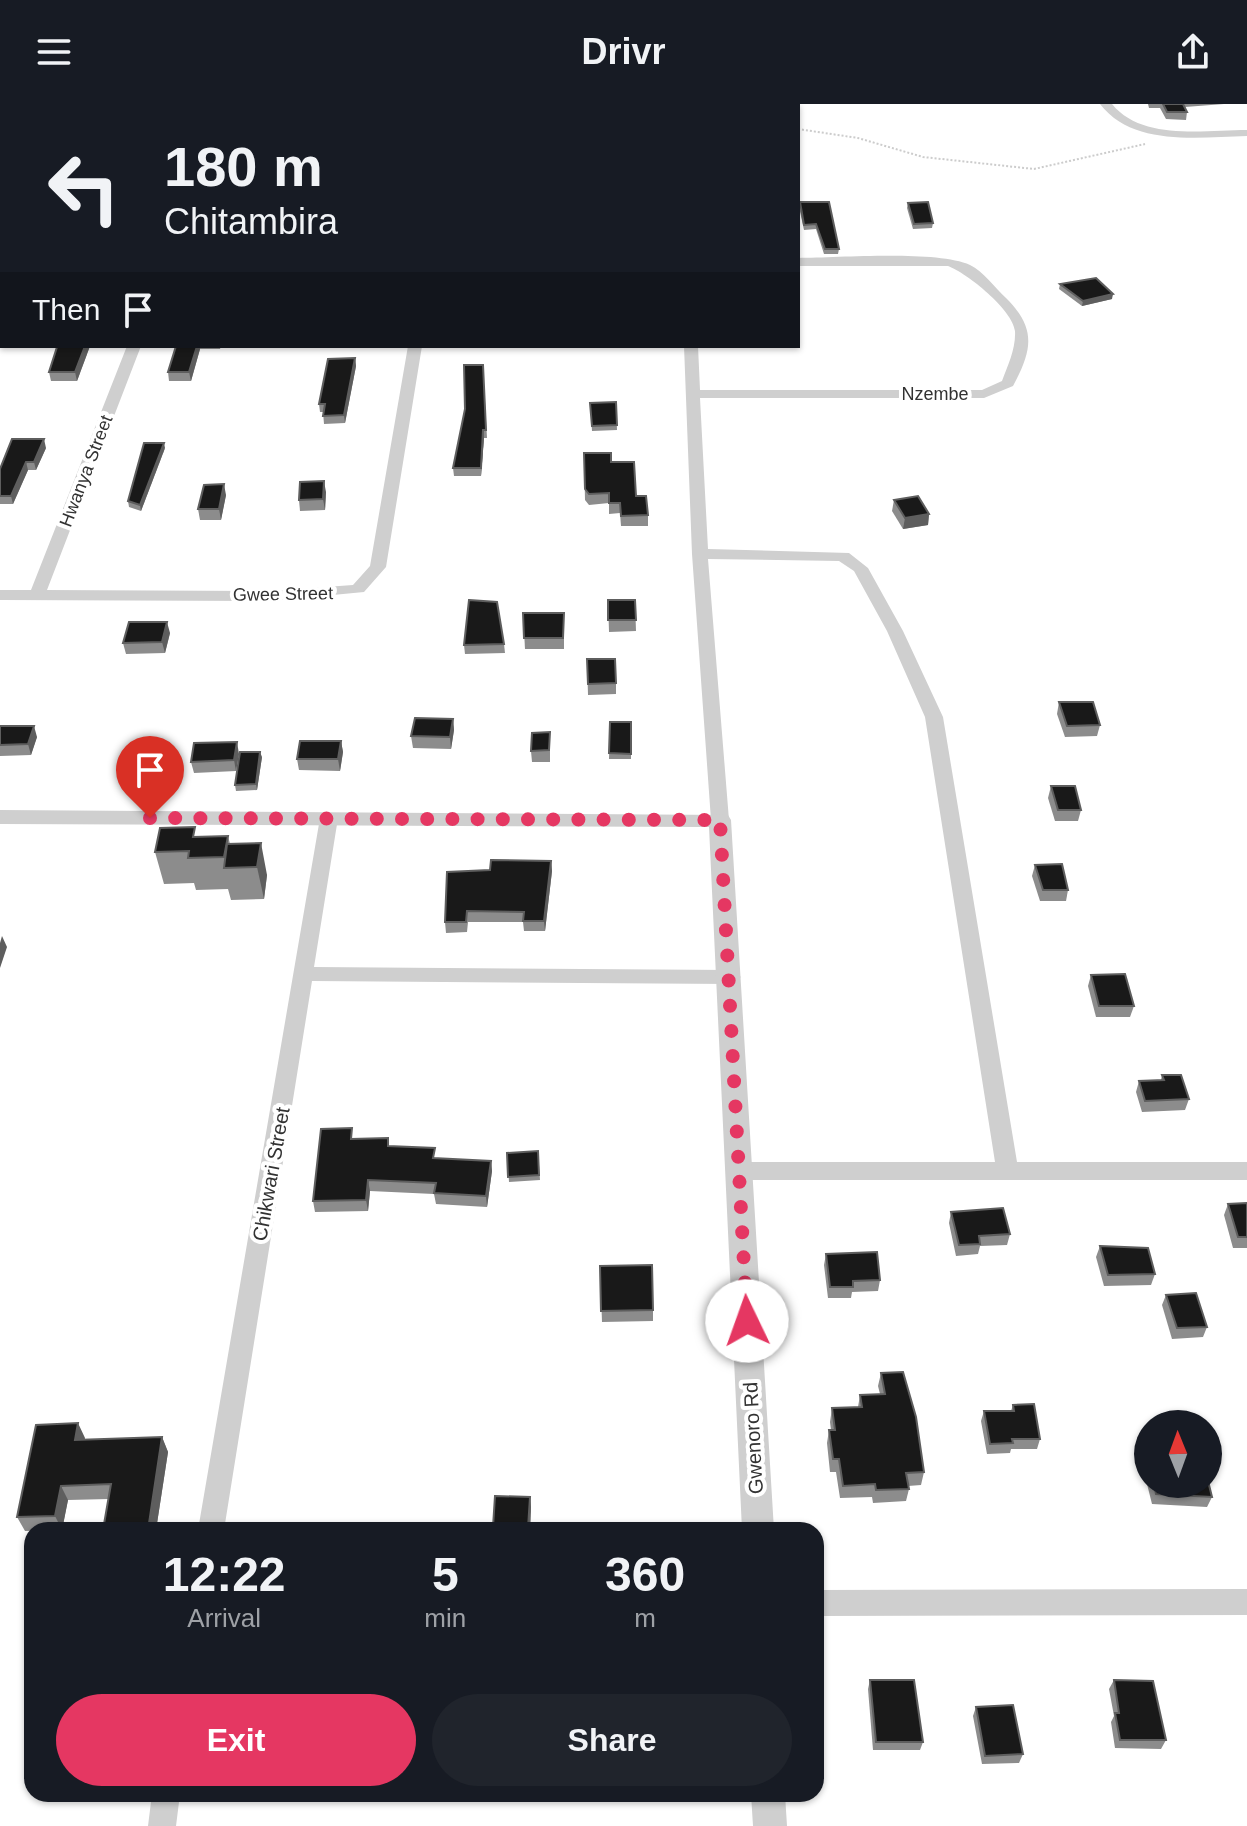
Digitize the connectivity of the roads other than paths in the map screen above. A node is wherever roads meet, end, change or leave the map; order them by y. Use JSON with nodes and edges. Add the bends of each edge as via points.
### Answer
{"nodes":[{"id":1,"x":1106,"y":104,"type":"edge"},
{"id":2,"x":1247,"y":133,"type":"edge"},
{"id":3,"x":800,"y":262,"type":"edge"},
{"id":4,"x":133,"y":348,"type":"edge"},
{"id":5,"x":415,"y":348,"type":"edge"},
{"id":6,"x":691,"y":348,"type":"edge"},
{"id":7,"x":694,"y":394,"type":"junction"},
{"id":8,"x":700,"y":554,"type":"junction"},
{"id":9,"x":0,"y":595,"type":"edge"},
{"id":10,"x":37,"y":595,"type":"junction"},
{"id":11,"x":0,"y":817,"type":"edge"},
{"id":12,"x":329,"y":818,"type":"junction"},
{"id":13,"x":720,"y":820,"type":"junction"},
{"id":14,"x":304,"y":974,"type":"junction"},
{"id":15,"x":731,"y":977,"type":"junction"},
{"id":16,"x":739,"y":1171,"type":"junction"},
{"id":17,"x":1247,"y":1171,"type":"edge"},
{"id":18,"x":1008,"y":1172,"type":"junction"},
{"id":19,"x":212,"y":1522,"type":"edge"},
{"id":20,"x":758,"y":1522,"type":"edge"},
{"id":21,"x":1247,"y":1602,"type":"edge"},
{"id":22,"x":824,"y":1603,"type":"edge"},
{"id":23,"x":165,"y":1802,"type":"edge"},
{"id":24,"x":768,"y":1802,"type":"edge"},
{"id":25,"x":162,"y":1826,"type":"edge"},
{"id":26,"x":770,"y":1826,"type":"edge"}],
"edges":[{"from":1,"to":2,"type":"street","via":[[1111,115],[1134,127]]},
{"from":3,"to":7,"type":"street","name":"Nzembe","via":[[949,262],[969,269],[1022,327],[1008,383],[984,394]]},
{"from":4,"to":10,"type":"street","name":"Hwanya Street"},
{"from":5,"to":10,"type":"street","name":"Gwee Street","via":[[378,567],[358,589],[270,596]]},
{"from":6,"to":7,"type":"street"},
{"from":7,"to":8,"type":"street"},
{"from":8,"to":13,"type":"street"},
{"from":8,"to":18,"type":"street","via":[[843,556],[860,568],[895,631],[934,717]]},
{"from":9,"to":10,"type":"street","name":"Gwee Street"},
{"from":11,"to":12,"type":"street"},
{"from":12,"to":13,"type":"street"},
{"from":12,"to":14,"type":"street","name":"Chikwari Street"},
{"from":13,"to":15,"type":"street","name":"Gwenoro Rd"},
{"from":14,"to":15,"type":"street"},
{"from":14,"to":19,"type":"street","name":"Chikwari Street"},
{"from":15,"to":16,"type":"street","name":"Gwenoro Rd"},
{"from":16,"to":18,"type":"street"},
{"from":16,"to":20,"type":"street","name":"Gwenoro Rd"},
{"from":17,"to":18,"type":"street"},
{"from":21,"to":22,"type":"street"},
{"from":23,"to":25,"type":"street"},
{"from":24,"to":26,"type":"street"}]}
